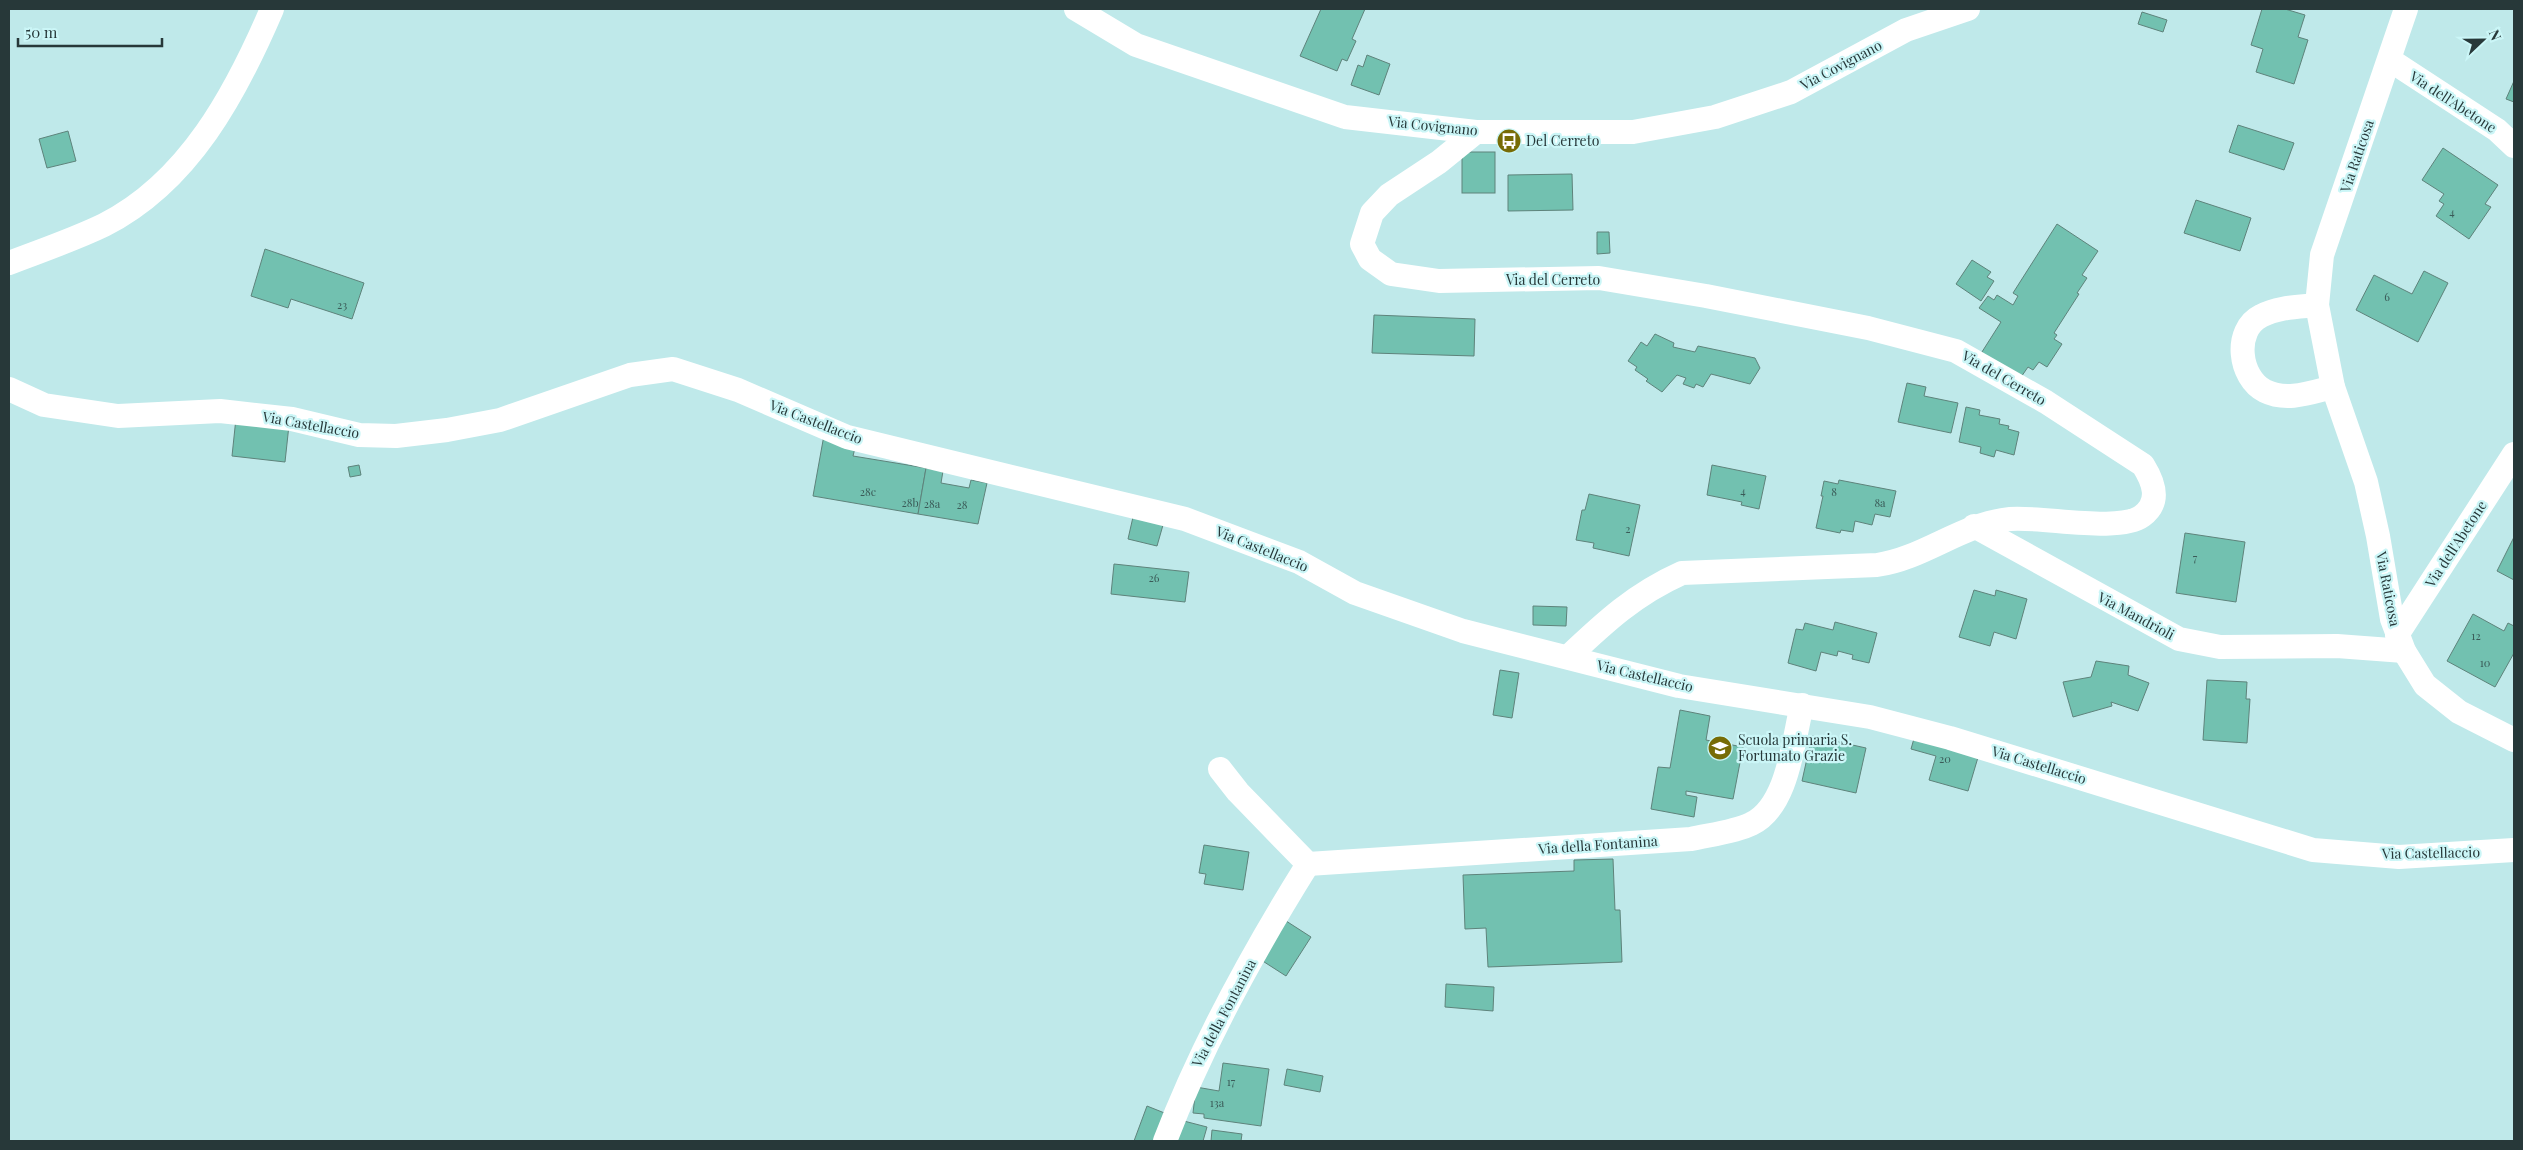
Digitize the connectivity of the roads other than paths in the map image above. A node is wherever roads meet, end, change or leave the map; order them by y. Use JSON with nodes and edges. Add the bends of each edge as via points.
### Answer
{"nodes":[{"id":1,"x":272,"y":9,"type":"edge"},
{"id":2,"x":1076,"y":9,"type":"edge"},
{"id":3,"x":1968,"y":9,"type":"edge"},
{"id":4,"x":2406,"y":9,"type":"edge"},
{"id":5,"x":2390,"y":60,"type":"junction"},
{"id":6,"x":1476,"y":132,"type":"junction"},
{"id":7,"x":2514,"y":146,"type":"edge"},
{"id":8,"x":9,"y":263,"type":"edge"},
{"id":9,"x":2317,"y":305,"type":"junction"},
{"id":10,"x":2333,"y":387,"type":"junction"},
{"id":11,"x":9,"y":389,"type":"edge"},
{"id":12,"x":2514,"y":454,"type":"edge"},
{"id":13,"x":1974,"y":526,"type":"junction"},
{"id":14,"x":2401,"y":643,"type":"junction"},
{"id":15,"x":1568,"y":658,"type":"junction"},
{"id":16,"x":1802,"y":704,"type":"junction"},
{"id":17,"x":2514,"y":740,"type":"edge"},
{"id":18,"x":1220,"y":769,"type":"dead end"},
{"id":19,"x":2514,"y":850,"type":"edge"},
{"id":20,"x":1308,"y":864,"type":"junction"},
{"id":21,"x":1165,"y":1141,"type":"edge"}],
"edges":[{"from":1,"to":8,"type":"street","via":[[248,65],[207,134],[152,194],[104,225]]},
{"from":2,"to":6,"type":"street","name":"Via Covignano","via":[[1136,45],[1345,117]]},
{"from":3,"to":6,"type":"street","name":"Via Covignano","via":[[1906,30],[1791,92],[1715,117],[1634,132]]},
{"from":4,"to":5,"type":"street","name":"Via Raticosa"},
{"from":5,"to":7,"type":"street","name":"Via dell'Abetone","via":[[2497,130]]},
{"from":5,"to":9,"type":"street","name":"Via Raticosa","via":[[2322,255]]},
{"from":6,"to":13,"type":"street","name":"Via del Cerreto","via":[[1439,162],[1389,194],[1372,212],[1362,244],[1370,259],[1391,274],[1439,281],[1599,278],[1868,328],[1956,351],[2046,402],[2129,455],[2143,465],[2153,481],[2154,500],[2143,515],[2125,523],[2011,519]]},
{"from":9,"to":10,"type":"street","name":"Via Raticosa"},
{"from":9,"to":10,"type":"street","via":[[2279,309],[2259,317],[2247,329],[2242,350],[2243,364],[2265,391],[2294,396]]},
{"from":10,"to":14,"type":"street","name":"Via Raticosa","via":[[2366,482],[2392,619]]},
{"from":11,"to":15,"type":"street","name":"Via Castellaccio","via":[[44,405],[118,416],[220,411],[292,418],[359,435],[396,436],[500,420],[630,375],[674,369],[738,390],[846,437],[1185,519],[1299,562],[1355,594],[1463,631]]},
{"from":12,"to":14,"type":"street","name":"Via dell'Abetone"},
{"from":13,"to":14,"type":"street","name":"Via Mandrioli","via":[[2178,640],[2220,648]]},
{"from":13,"to":15,"type":"street","name":"Via del Cerreto","via":[[1891,563],[1682,573],[1654,585],[1609,618]]},
{"from":14,"to":17,"type":"street","name":"Via Raticosa","via":[[2425,686],[2459,712]]},
{"from":15,"to":16,"type":"street","name":"Via Castellaccio","via":[[1679,686]]},
{"from":16,"to":19,"type":"street","name":"Via Castellaccio","via":[[1870,717],[1950,738],[2312,850],[2399,856]]},
{"from":16,"to":20,"type":"street","name":"Via della Fontanina","via":[[1782,791],[1769,810],[1751,824],[1691,839]]},
{"from":18,"to":20,"type":"street"},
{"from":20,"to":21,"type":"street","name":"Via della Fontanina","via":[[1244,974],[1185,1088]]}]}
